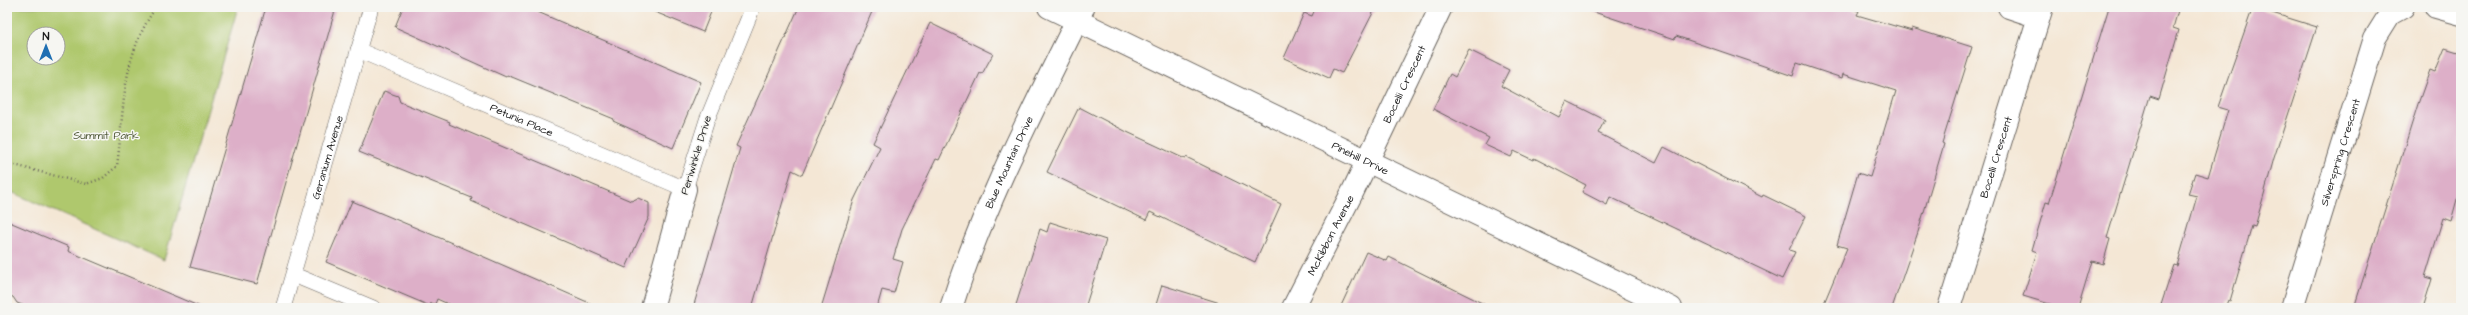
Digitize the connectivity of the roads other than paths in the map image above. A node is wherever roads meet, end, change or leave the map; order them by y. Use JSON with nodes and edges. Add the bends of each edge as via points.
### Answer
{"nodes":[{"id":1,"x":371,"y":7,"type":"edge"},
{"id":2,"x":753,"y":7,"type":"edge"},
{"id":3,"x":1049,"y":7,"type":"edge"},
{"id":4,"x":1441,"y":7,"type":"edge"},
{"id":5,"x":2009,"y":7,"type":"edge"},
{"id":6,"x":2402,"y":7,"type":"edge"},
{"id":7,"x":2436,"y":7,"type":"edge"},
{"id":8,"x":2041,"y":12,"type":"edge"},
{"id":9,"x":1080,"y":14,"type":"edge"},
{"id":10,"x":2461,"y":14,"type":"edge"},
{"id":11,"x":358,"y":50,"type":"junction"},
{"id":12,"x":1367,"y":161,"type":"junction"},
{"id":13,"x":685,"y":189,"type":"junction"},
{"id":14,"x":294,"y":275,"type":"junction"},
{"id":15,"x":1658,"y":305,"type":"edge"},
{"id":16,"x":283,"y":308,"type":"edge"},
{"id":17,"x":373,"y":308,"type":"edge"},
{"id":18,"x":652,"y":308,"type":"edge"},
{"id":19,"x":951,"y":308,"type":"edge"},
{"id":20,"x":1293,"y":308,"type":"edge"},
{"id":21,"x":1949,"y":308,"type":"edge"},
{"id":22,"x":2292,"y":308,"type":"edge"}],
"edges":[{"from":1,"to":11,"type":"lane","name":"Geranium Avenue"},
{"from":2,"to":13,"type":"lane","name":"Periwinkle Drive","via":[[707,120]]},
{"from":3,"to":9,"type":"street","name":"Pinehill Drive"},
{"from":4,"to":12,"type":"street","name":"Bocelli Crescent"},
{"from":5,"to":8,"type":"street"},
{"from":6,"to":22,"type":"street","name":"Silverspring Crescent","via":[[2390,14],[2375,38]]},
{"from":7,"to":10,"type":"street"},
{"from":8,"to":21,"type":"street","name":"Bocelli Crescent"},
{"from":9,"to":12,"type":"street","name":"Pinehill Drive"},
{"from":9,"to":19,"type":"street","name":"Blue Mountain Drive","via":[[992,194]]},
{"from":11,"to":13,"type":"lane","name":"Petunia Place"},
{"from":11,"to":14,"type":"lane","name":"Geranium Avenue"},
{"from":12,"to":15,"type":"street","name":"Pinehill Drive"},
{"from":12,"to":20,"type":"street","name":"McKibbon Avenue"},
{"from":13,"to":18,"type":"street","name":"Periwinkle Drive"},
{"from":14,"to":16,"type":"lane","name":"Geranium Avenue"},
{"from":14,"to":17,"type":"lane"}]}
